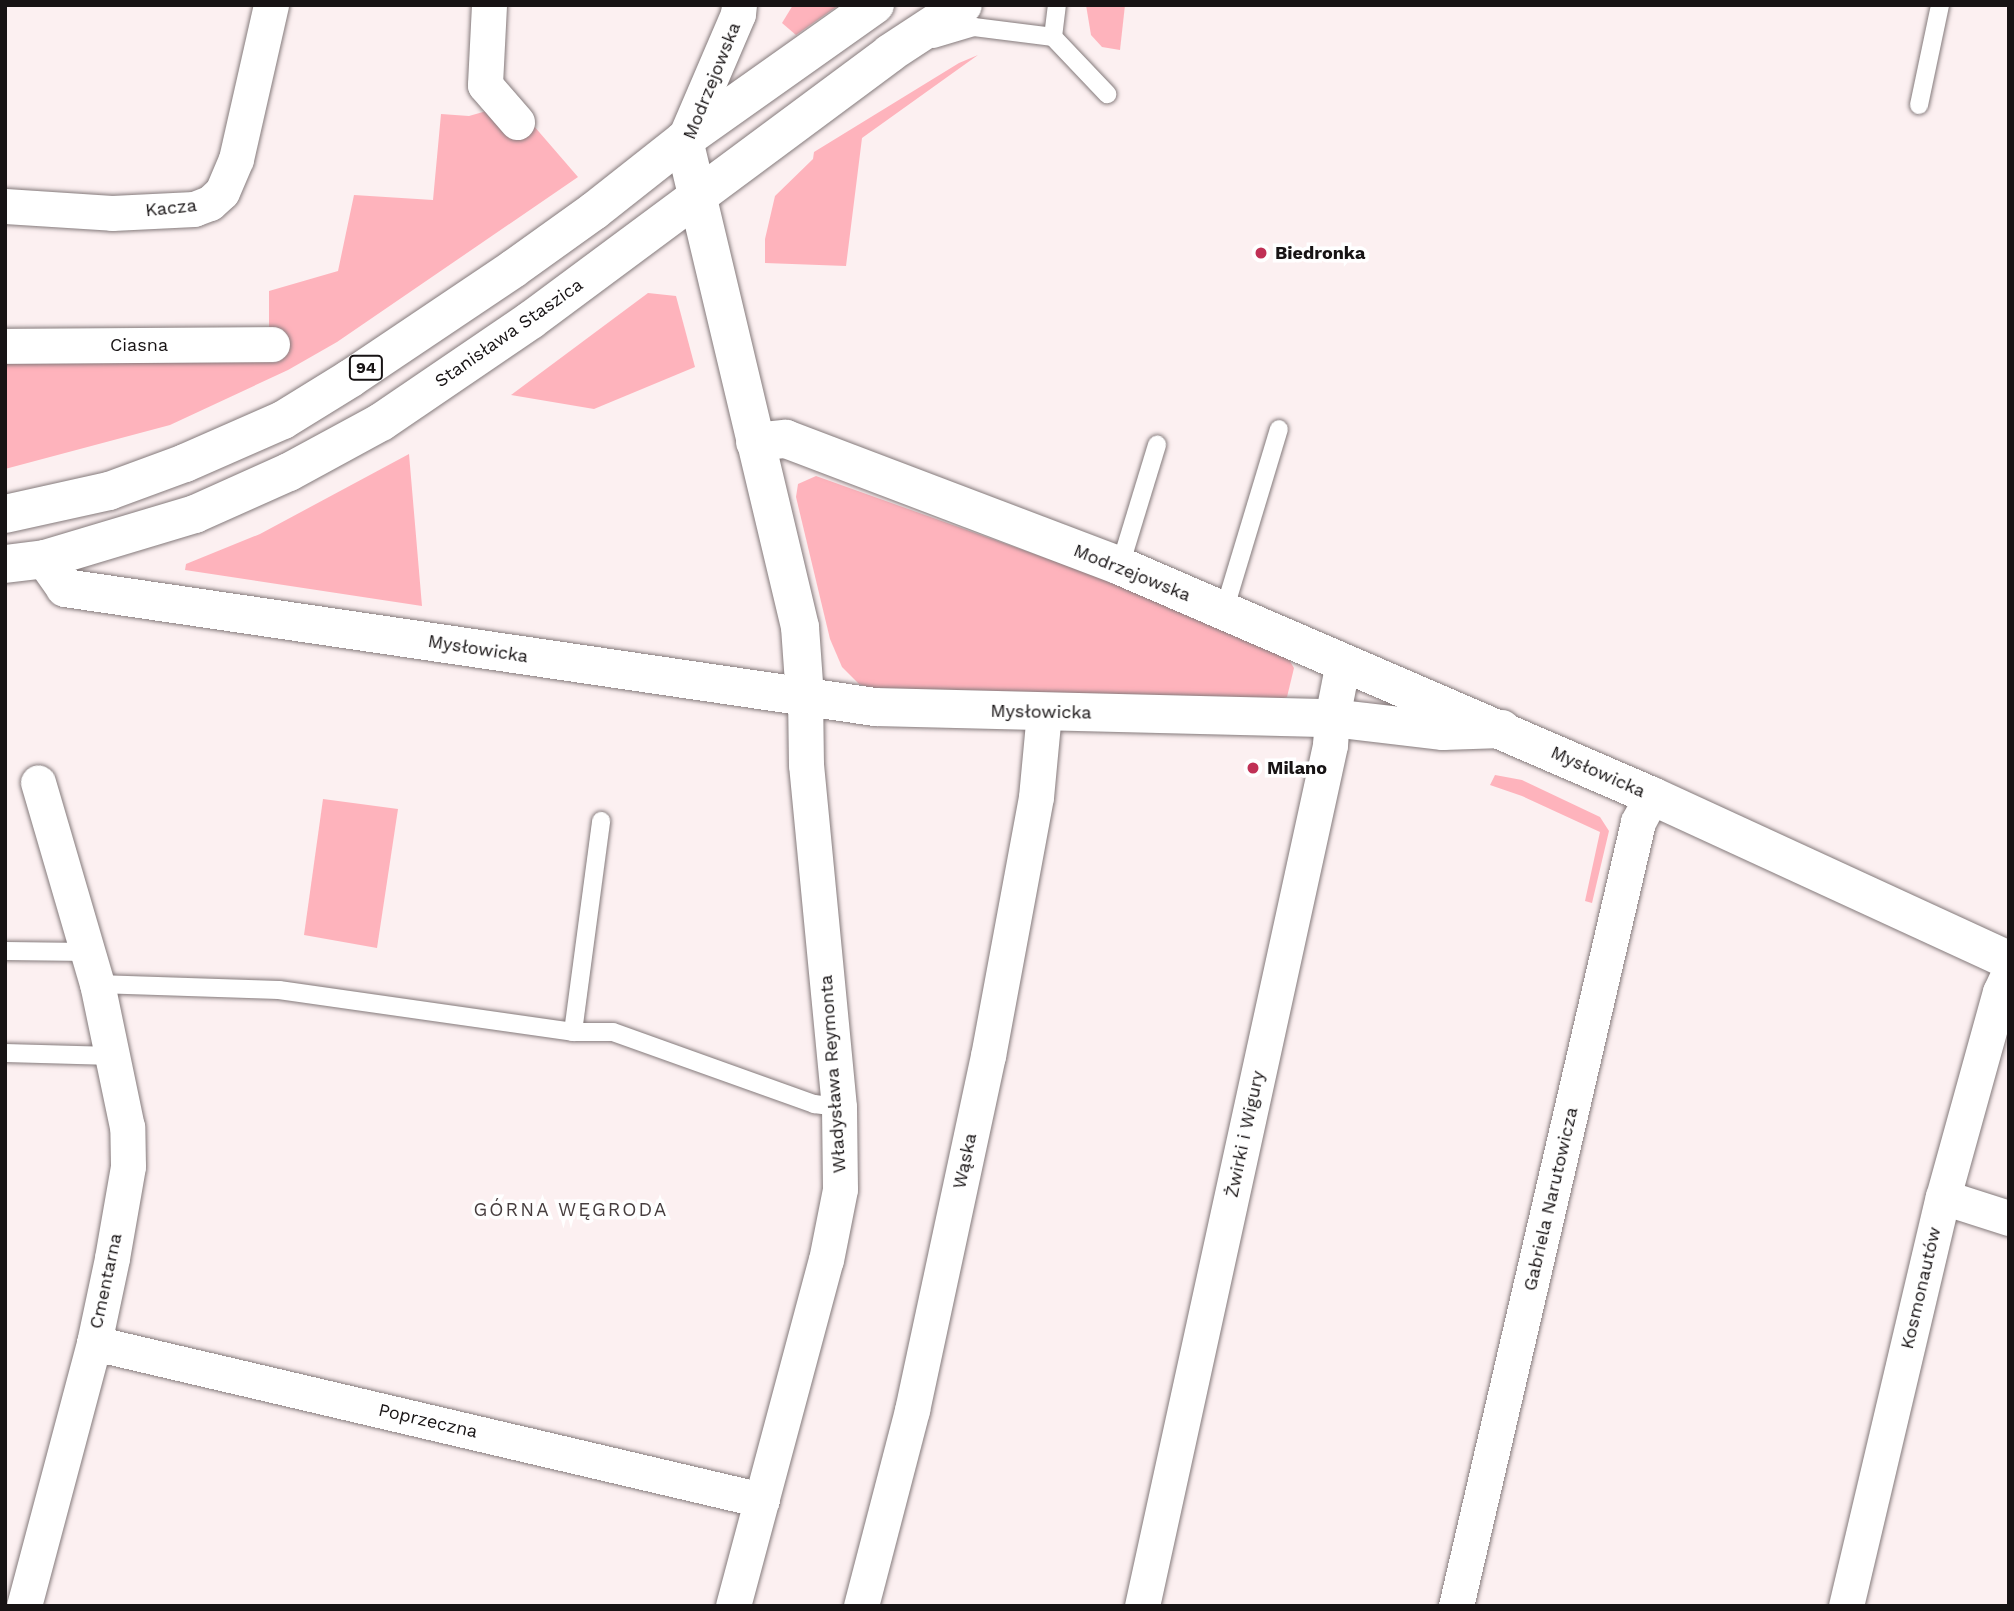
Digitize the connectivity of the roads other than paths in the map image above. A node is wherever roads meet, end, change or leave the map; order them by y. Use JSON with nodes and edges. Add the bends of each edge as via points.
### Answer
{"nodes":[{"id":1,"x":271,"y":5,"type":"edge"},
{"id":2,"x":489,"y":5,"type":"edge"},
{"id":3,"x":875,"y":5,"type":"edge"},
{"id":4,"x":963,"y":5,"type":"edge"},
{"id":5,"x":1057,"y":5,"type":"edge"},
{"id":6,"x":1940,"y":5,"type":"edge"},
{"id":7,"x":740,"y":8,"type":"edge"},
{"id":8,"x":1053,"y":37,"type":"junction"},
{"id":9,"x":890,"y":53,"type":"junction"},
{"id":10,"x":1107,"y":94,"type":"dead end"},
{"id":11,"x":1919,"y":106,"type":"dead end"},
{"id":12,"x":517,"y":122,"type":"dead end"},
{"id":13,"x":684,"y":140,"type":"junction"},
{"id":14,"x":698,"y":194,"type":"junction"},
{"id":15,"x":5,"y":206,"type":"edge"},
{"id":16,"x":272,"y":344,"type":"dead end"},
{"id":17,"x":5,"y":346,"type":"edge"},
{"id":18,"x":1279,"y":429,"type":"dead end"},
{"id":19,"x":755,"y":442,"type":"junction"},
{"id":20,"x":1157,"y":445,"type":"dead end"},
{"id":21,"x":5,"y":514,"type":"edge"},
{"id":22,"x":46,"y":559,"type":"junction"},
{"id":23,"x":5,"y":564,"type":"edge"},
{"id":24,"x":1120,"y":566,"type":"junction"},
{"id":25,"x":1224,"y":611,"type":"junction"},
{"id":26,"x":1343,"y":662,"type":"junction"},
{"id":27,"x":805,"y":696,"type":"junction"},
{"id":28,"x":1044,"y":712,"type":"junction"},
{"id":29,"x":1332,"y":718,"type":"junction"},
{"id":30,"x":1502,"y":729,"type":"junction"},
{"id":31,"x":38,"y":782,"type":"dead end"},
{"id":32,"x":1652,"y":796,"type":"junction"},
{"id":33,"x":601,"y":821,"type":"dead end"},
{"id":34,"x":5,"y":951,"type":"edge"},
{"id":35,"x":2009,"y":960,"type":"edge"},
{"id":36,"x":93,"y":968,"type":"junction"},
{"id":37,"x":2009,"y":973,"type":"edge"},
{"id":38,"x":573,"y":1032,"type":"junction"},
{"id":39,"x":5,"y":1053,"type":"edge"},
{"id":40,"x":113,"y":1056,"type":"junction"},
{"id":41,"x":839,"y":1107,"type":"junction"},
{"id":42,"x":1943,"y":1198,"type":"junction"},
{"id":43,"x":2009,"y":1218,"type":"edge"},
{"id":44,"x":94,"y":1343,"type":"junction"},
{"id":45,"x":762,"y":1500,"type":"junction"},
{"id":46,"x":24,"y":1606,"type":"edge"},
{"id":47,"x":733,"y":1606,"type":"edge"},
{"id":48,"x":861,"y":1606,"type":"edge"},
{"id":49,"x":1142,"y":1606,"type":"edge"},
{"id":50,"x":1456,"y":1606,"type":"edge"},
{"id":51,"x":1846,"y":1606,"type":"edge"}],
"edges":[{"from":1,"to":15,"type":"street","name":"Kacza","via":[[234,168],[222,192],[210,202],[194,209],[112,213]]},
{"from":2,"to":12,"type":"street","via":[[485,85]]},
{"from":3,"to":13,"type":"street","number":"94"},
{"from":4,"to":9,"type":"street","name":"Stanisława Staszica"},
{"from":5,"to":8,"type":"lane"},
{"from":6,"to":11,"type":"lane"},
{"from":7,"to":13,"type":"street","name":"Modrzejowska"},
{"from":8,"to":9,"type":"lane","via":[[974,27]]},
{"from":8,"to":10,"type":"lane"},
{"from":9,"to":14,"type":"street","name":"Stanisława Staszica"},
{"from":13,"to":14,"type":"street","name":"Modrzejowska"},
{"from":13,"to":21,"type":"street","number":"94","via":[[513,269],[283,420],[109,491]]},
{"from":14,"to":19,"type":"street","name":"Modrzejowska"},
{"from":14,"to":22,"type":"street","name":"Stanisława Staszica","via":[[531,320],[381,422],[289,472],[195,514]]},
{"from":16,"to":17,"type":"street","name":"Ciasna"},
{"from":18,"to":25,"type":"lane"},
{"from":19,"to":24,"type":"street","name":"Modrzejowska","via":[[786,439]]},
{"from":19,"to":27,"type":"street","name":"Modrzejowska","via":[[800,627]]},
{"from":20,"to":24,"type":"lane"},
{"from":22,"to":23,"type":"street","name":"Stanisława Staszica"},
{"from":22,"to":27,"type":"street","name":"Mysłowicka","via":[[65,588]]},
{"from":24,"to":25,"type":"street","name":"Modrzejowska"},
{"from":25,"to":26,"type":"street","name":"Modrzejowska"},
{"from":26,"to":29,"type":"street","name":"Żwirki i Wigury"},
{"from":26,"to":30,"type":"street","name":"Modrzejowska"},
{"from":27,"to":28,"type":"street","name":"Mysłowicka","via":[[875,707]]},
{"from":27,"to":41,"type":"street","name":"Władysława Reymonta","via":[[806,765]]},
{"from":28,"to":29,"type":"street","name":"Mysłowicka"},
{"from":28,"to":48,"type":"street","name":"Wąska","via":[[1036,797],[988,1056],[912,1410]]},
{"from":29,"to":30,"type":"street","name":"Mysłowicka","via":[[1443,731]]},
{"from":29,"to":49,"type":"street","name":"Żwirki i Wigury","via":[[1330,745]]},
{"from":30,"to":32,"type":"street","name":"Mysłowicka"},
{"from":31,"to":36,"type":"street"},
{"from":32,"to":35,"type":"street","name":"Mysłowicka"},
{"from":32,"to":50,"type":"street","name":"Gabriela Narutowicza","via":[[1638,822]]},
{"from":33,"to":38,"type":"lane"},
{"from":34,"to":36,"type":"lane"},
{"from":36,"to":38,"type":"lane"},
{"from":36,"to":40,"type":"street","name":"Cmentarna"},
{"from":37,"to":42,"type":"street","name":"Kosmonautów"},
{"from":38,"to":41,"type":"lane","via":[[613,1032],[814,1104]]},
{"from":39,"to":40,"type":"lane"},
{"from":40,"to":44,"type":"street","name":"Cmentarna","via":[[127,1127],[128,1166]]},
{"from":41,"to":45,"type":"street","name":"Władysława Reymonta","via":[[842,1172],[835,1227]]},
{"from":42,"to":43,"type":"street"},
{"from":42,"to":51,"type":"street","name":"Kosmonautów"},
{"from":44,"to":45,"type":"street","name":"Poprzeczna"},
{"from":44,"to":46,"type":"street","name":"Cmentarna"},
{"from":45,"to":47,"type":"street","name":"Władysława Reymonta"}]}
